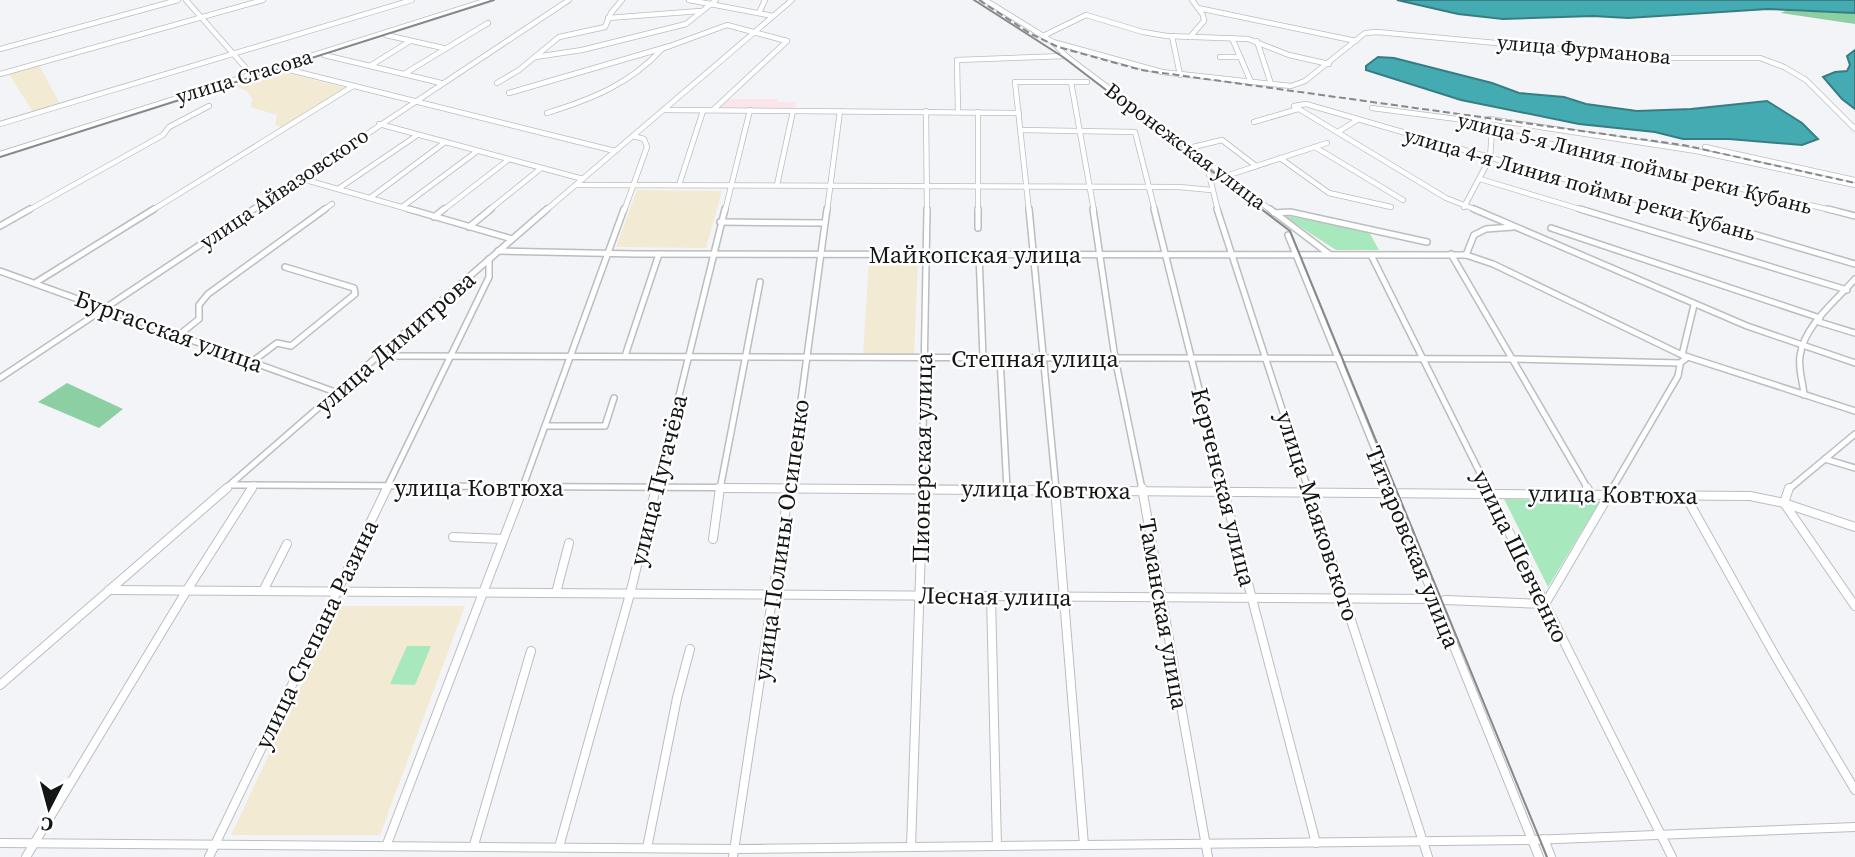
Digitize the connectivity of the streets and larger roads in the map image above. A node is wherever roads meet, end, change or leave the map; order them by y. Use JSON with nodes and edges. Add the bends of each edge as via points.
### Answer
{"nodes":[{"id":1,"x":178,"y":0,"type":"edge"},
{"id":2,"x":186,"y":0,"type":"edge"},
{"id":3,"x":263,"y":0,"type":"edge"},
{"id":4,"x":412,"y":0,"type":"edge"},
{"id":5,"x":488,"y":0,"type":"edge"},
{"id":6,"x":569,"y":0,"type":"edge"},
{"id":7,"x":622,"y":0,"type":"edge"},
{"id":8,"x":689,"y":0,"type":"edge"},
{"id":9,"x":716,"y":0,"type":"edge"},
{"id":10,"x":765,"y":0,"type":"edge"},
{"id":11,"x":792,"y":0,"type":"edge"},
{"id":12,"x":985,"y":0,"type":"edge"},
{"id":13,"x":1192,"y":0,"type":"edge"},
{"id":14,"x":712,"y":4,"type":"junction"},
{"id":15,"x":1198,"y":8,"type":"junction"},
{"id":16,"x":702,"y":11,"type":"junction"},
{"id":17,"x":758,"y":13,"type":"junction"},
{"id":18,"x":773,"y":16,"type":"junction"},
{"id":19,"x":202,"y":18,"type":"junction"},
{"id":20,"x":608,"y":18,"type":"junction"},
{"id":21,"x":488,"y":23,"type":"dead end"},
{"id":22,"x":401,"y":31,"type":"dead end"},
{"id":23,"x":755,"y":32,"type":"junction"},
{"id":24,"x":386,"y":35,"type":"junction"},
{"id":25,"x":1043,"y":36,"type":"junction"},
{"id":26,"x":1171,"y":36,"type":"junction"},
{"id":27,"x":1190,"y":37,"type":"junction"},
{"id":28,"x":1232,"y":38,"type":"junction"},
{"id":29,"x":410,"y":41,"type":"junction"},
{"id":30,"x":1257,"y":41,"type":"junction"},
{"id":31,"x":1356,"y":41,"type":"junction"},
{"id":32,"x":1053,"y":42,"type":"junction"},
{"id":33,"x":443,"y":48,"type":"junction"},
{"id":34,"x":662,"y":48,"type":"junction"},
{"id":35,"x":0,"y":49,"type":"edge"},
{"id":36,"x":234,"y":54,"type":"junction"},
{"id":37,"x":324,"y":55,"type":"junction"},
{"id":38,"x":1066,"y":56,"type":"junction"},
{"id":39,"x":535,"y":57,"type":"junction"},
{"id":40,"x":1220,"y":57,"type":"dead end"},
{"id":41,"x":1240,"y":57,"type":"junction"},
{"id":42,"x":1329,"y":64,"type":"junction"},
{"id":43,"x":276,"y":66,"type":"junction"},
{"id":44,"x":370,"y":66,"type":"junction"},
{"id":45,"x":284,"y":68,"type":"junction"},
{"id":46,"x":0,"y":74,"type":"edge"},
{"id":47,"x":251,"y":74,"type":"junction"},
{"id":48,"x":404,"y":74,"type":"junction"},
{"id":49,"x":1180,"y":75,"type":"junction"},
{"id":50,"x":1071,"y":82,"type":"junction"},
{"id":51,"x":1087,"y":82,"type":"dead end"},
{"id":52,"x":1251,"y":82,"type":"junction"},
{"id":53,"x":442,"y":83,"type":"junction"},
{"id":54,"x":497,"y":83,"type":"dead end"},
{"id":55,"x":1271,"y":84,"type":"junction"},
{"id":56,"x":353,"y":86,"type":"junction"},
{"id":57,"x":509,"y":93,"type":"dead end"},
{"id":58,"x":414,"y":102,"type":"junction"},
{"id":59,"x":209,"y":106,"type":"dead end"},
{"id":60,"x":1372,"y":108,"type":"dead end"},
{"id":61,"x":1298,"y":109,"type":"junction"},
{"id":62,"x":663,"y":110,"type":"junction"},
{"id":63,"x":713,"y":110,"type":"junction"},
{"id":64,"x":750,"y":110,"type":"junction"},
{"id":65,"x":703,"y":111,"type":"junction"},
{"id":66,"x":793,"y":111,"type":"junction"},
{"id":67,"x":841,"y":111,"type":"junction"},
{"id":68,"x":926,"y":111,"type":"junction"},
{"id":69,"x":958,"y":112,"type":"junction"},
{"id":70,"x":978,"y":112,"type":"junction"},
{"id":71,"x":547,"y":113,"type":"dead end"},
{"id":72,"x":1019,"y":113,"type":"junction"},
{"id":73,"x":1357,"y":120,"type":"junction"},
{"id":74,"x":1254,"y":122,"type":"dead end"},
{"id":75,"x":0,"y":124,"type":"edge"},
{"id":76,"x":379,"y":124,"type":"junction"},
{"id":77,"x":1486,"y":124,"type":"junction"},
{"id":78,"x":1855,"y":128,"type":"edge"},
{"id":79,"x":1021,"y":130,"type":"junction"},
{"id":80,"x":1079,"y":130,"type":"junction"},
{"id":81,"x":1492,"y":130,"type":"junction"},
{"id":82,"x":1338,"y":132,"type":"junction"},
{"id":83,"x":416,"y":136,"type":"junction"},
{"id":84,"x":633,"y":136,"type":"junction"},
{"id":85,"x":444,"y":143,"type":"junction"},
{"id":86,"x":1327,"y":144,"type":"dead end"},
{"id":87,"x":1315,"y":147,"type":"junction"},
{"id":88,"x":1705,"y":147,"type":"dead end"},
{"id":89,"x":1189,"y":148,"type":"junction"},
{"id":90,"x":615,"y":151,"type":"junction"},
{"id":91,"x":476,"y":152,"type":"junction"},
{"id":92,"x":0,"y":154,"type":"edge"},
{"id":93,"x":1280,"y":158,"type":"junction"},
{"id":94,"x":1490,"y":158,"type":"junction"},
{"id":95,"x":508,"y":160,"type":"junction"},
{"id":96,"x":1256,"y":166,"type":"junction"},
{"id":97,"x":540,"y":169,"type":"junction"},
{"id":98,"x":1209,"y":174,"type":"dead end"},
{"id":99,"x":1226,"y":176,"type":"junction"},
{"id":100,"x":299,"y":178,"type":"junction"},
{"id":101,"x":583,"y":179,"type":"junction"},
{"id":102,"x":1480,"y":179,"type":"junction"},
{"id":103,"x":1855,"y":183,"type":"edge"},
{"id":104,"x":576,"y":185,"type":"junction"},
{"id":105,"x":632,"y":185,"type":"junction"},
{"id":106,"x":679,"y":185,"type":"junction"},
{"id":107,"x":729,"y":185,"type":"junction"},
{"id":108,"x":777,"y":185,"type":"junction"},
{"id":109,"x":829,"y":185,"type":"junction"},
{"id":110,"x":928,"y":186,"type":"junction"},
{"id":111,"x":977,"y":187,"type":"junction"},
{"id":112,"x":1027,"y":188,"type":"junction"},
{"id":113,"x":1088,"y":188,"type":"junction"},
{"id":114,"x":1151,"y":188,"type":"junction"},
{"id":115,"x":338,"y":189,"type":"junction"},
{"id":116,"x":1211,"y":190,"type":"junction"},
{"id":117,"x":1385,"y":191,"type":"junction"},
{"id":118,"x":370,"y":198,"type":"junction"},
{"id":119,"x":1403,"y":200,"type":"dead end"},
{"id":120,"x":331,"y":204,"type":"dead end"},
{"id":121,"x":1384,"y":205,"type":"junction"},
{"id":122,"x":402,"y":207,"type":"junction"},
{"id":123,"x":1391,"y":207,"type":"dead end"},
{"id":124,"x":1464,"y":207,"type":"junction"},
{"id":125,"x":1274,"y":213,"type":"junction"},
{"id":126,"x":1855,"y":216,"type":"edge"},
{"id":127,"x":434,"y":217,"type":"junction"},
{"id":128,"x":720,"y":222,"type":"junction"},
{"id":129,"x":823,"y":223,"type":"junction"},
{"id":130,"x":0,"y":226,"type":"edge"},
{"id":131,"x":469,"y":226,"type":"junction"},
{"id":132,"x":1513,"y":227,"type":"junction"},
{"id":133,"x":978,"y":228,"type":"dead end"},
{"id":134,"x":1551,"y":228,"type":"dead end"},
{"id":135,"x":1572,"y":235,"type":"junction"},
{"id":136,"x":1288,"y":236,"type":"dead end"},
{"id":137,"x":512,"y":239,"type":"junction"},
{"id":138,"x":1427,"y":242,"type":"dead end"},
{"id":139,"x":1560,"y":247,"type":"junction"},
{"id":140,"x":498,"y":251,"type":"junction"},
{"id":141,"x":607,"y":253,"type":"junction"},
{"id":142,"x":819,"y":253,"type":"junction"},
{"id":143,"x":659,"y":254,"type":"junction"},
{"id":144,"x":713,"y":254,"type":"junction"},
{"id":145,"x":927,"y":254,"type":"junction"},
{"id":146,"x":979,"y":254,"type":"junction"},
{"id":147,"x":1101,"y":254,"type":"junction"},
{"id":148,"x":1451,"y":254,"type":"junction"},
{"id":149,"x":1032,"y":255,"type":"junction"},
{"id":150,"x":1168,"y":255,"type":"junction"},
{"id":151,"x":1234,"y":255,"type":"junction"},
{"id":152,"x":1297,"y":255,"type":"junction"},
{"id":153,"x":1330,"y":255,"type":"junction"},
{"id":154,"x":1371,"y":255,"type":"junction"},
{"id":155,"x":1466,"y":255,"type":"junction"},
{"id":156,"x":489,"y":259,"type":"junction"},
{"id":157,"x":1855,"y":264,"type":"edge"},
{"id":158,"x":285,"y":267,"type":"dead end"},
{"id":159,"x":0,"y":271,"type":"edge"},
{"id":160,"x":1855,"y":279,"type":"edge"},
{"id":161,"x":760,"y":282,"type":"dead end"},
{"id":162,"x":34,"y":283,"type":"junction"},
{"id":163,"x":1847,"y":290,"type":"junction"},
{"id":164,"x":1694,"y":305,"type":"junction"},
{"id":165,"x":104,"y":308,"type":"junction"},
{"id":166,"x":1819,"y":320,"type":"junction"},
{"id":167,"x":1855,"y":333,"type":"edge"},
{"id":168,"x":179,"y":335,"type":"junction"},
{"id":169,"x":1802,"y":347,"type":"junction"},
{"id":170,"x":450,"y":355,"type":"junction"},
{"id":171,"x":571,"y":355,"type":"junction"},
{"id":172,"x":381,"y":356,"type":"junction"},
{"id":173,"x":625,"y":356,"type":"junction"},
{"id":174,"x":745,"y":356,"type":"junction"},
{"id":175,"x":807,"y":356,"type":"junction"},
{"id":176,"x":1685,"y":356,"type":"junction"},
{"id":177,"x":689,"y":357,"type":"junction"},
{"id":178,"x":924,"y":357,"type":"junction"},
{"id":179,"x":983,"y":357,"type":"junction"},
{"id":180,"x":1000,"y":358,"type":"junction"},
{"id":181,"x":1045,"y":358,"type":"junction"},
{"id":182,"x":1115,"y":358,"type":"junction"},
{"id":183,"x":1192,"y":358,"type":"junction"},
{"id":184,"x":1267,"y":359,"type":"junction"},
{"id":185,"x":1337,"y":359,"type":"junction"},
{"id":186,"x":1424,"y":359,"type":"junction"},
{"id":187,"x":1513,"y":359,"type":"junction"},
{"id":188,"x":253,"y":361,"type":"junction"},
{"id":189,"x":1855,"y":363,"type":"edge"},
{"id":190,"x":1680,"y":365,"type":"dead end"},
{"id":191,"x":0,"y":378,"type":"edge"},
{"id":192,"x":338,"y":393,"type":"junction"},
{"id":193,"x":1804,"y":395,"type":"junction"},
{"id":194,"x":614,"y":398,"type":"dead end"},
{"id":195,"x":1855,"y":411,"type":"edge"},
{"id":196,"x":545,"y":426,"type":"junction"},
{"id":197,"x":1855,"y":434,"type":"edge"},
{"id":198,"x":1825,"y":459,"type":"junction"},
{"id":199,"x":1855,"y":468,"type":"edge"},
{"id":200,"x":232,"y":485,"type":"junction"},
{"id":201,"x":254,"y":485,"type":"junction"},
{"id":202,"x":388,"y":486,"type":"junction"},
{"id":203,"x":523,"y":486,"type":"junction"},
{"id":204,"x":657,"y":488,"type":"junction"},
{"id":205,"x":720,"y":488,"type":"junction"},
{"id":206,"x":789,"y":488,"type":"junction"},
{"id":207,"x":921,"y":488,"type":"junction"},
{"id":208,"x":1007,"y":489,"type":"junction"},
{"id":209,"x":1056,"y":490,"type":"junction"},
{"id":210,"x":1142,"y":490,"type":"junction"},
{"id":211,"x":1224,"y":491,"type":"junction"},
{"id":212,"x":1310,"y":491,"type":"junction"},
{"id":213,"x":1390,"y":491,"type":"junction"},
{"id":214,"x":1489,"y":492,"type":"junction"},
{"id":215,"x":1591,"y":495,"type":"junction"},
{"id":216,"x":1610,"y":495,"type":"junction"},
{"id":217,"x":1685,"y":495,"type":"junction"},
{"id":218,"x":1784,"y":503,"type":"junction"},
{"id":219,"x":1855,"y":527,"type":"edge"},
{"id":220,"x":453,"y":537,"type":"dead end"},
{"id":221,"x":503,"y":538,"type":"junction"},
{"id":222,"x":713,"y":539,"type":"dead end"},
{"id":223,"x":287,"y":544,"type":"dead end"},
{"id":224,"x":569,"y":544,"type":"dead end"},
{"id":225,"x":109,"y":590,"type":"junction"},
{"id":226,"x":187,"y":590,"type":"junction"},
{"id":227,"x":263,"y":591,"type":"junction"},
{"id":228,"x":335,"y":592,"type":"junction"},
{"id":229,"x":481,"y":593,"type":"junction"},
{"id":230,"x":556,"y":593,"type":"junction"},
{"id":231,"x":630,"y":594,"type":"junction"},
{"id":232,"x":775,"y":594,"type":"junction"},
{"id":233,"x":920,"y":595,"type":"junction"},
{"id":234,"x":991,"y":596,"type":"junction"},
{"id":235,"x":1063,"y":597,"type":"junction"},
{"id":236,"x":1161,"y":597,"type":"junction"},
{"id":237,"x":1252,"y":597,"type":"junction"},
{"id":238,"x":1852,"y":597,"type":"edge"},
{"id":239,"x":1345,"y":598,"type":"junction"},
{"id":240,"x":1434,"y":599,"type":"junction"},
{"id":241,"x":1445,"y":600,"type":"dead end"},
{"id":242,"x":1545,"y":604,"type":"junction"},
{"id":243,"x":1855,"y":606,"type":"edge"},
{"id":244,"x":690,"y":649,"type":"dead end"},
{"id":245,"x":531,"y":651,"type":"dead end"},
{"id":246,"x":0,"y":685,"type":"edge"},
{"id":247,"x":1855,"y":790,"type":"edge"},
{"id":248,"x":1855,"y":827,"type":"edge"},
{"id":249,"x":1661,"y":834,"type":"junction"},
{"id":250,"x":1544,"y":839,"type":"junction"},
{"id":251,"x":1532,"y":840,"type":"junction"},
{"id":252,"x":1423,"y":841,"type":"junction"},
{"id":253,"x":0,"y":843,"type":"edge"},
{"id":254,"x":35,"y":843,"type":"junction"},
{"id":255,"x":216,"y":843,"type":"junction"},
{"id":256,"x":1206,"y":843,"type":"junction"},
{"id":257,"x":1316,"y":843,"type":"junction"},
{"id":258,"x":387,"y":844,"type":"junction"},
{"id":259,"x":474,"y":845,"type":"junction"},
{"id":260,"x":1084,"y":845,"type":"junction"},
{"id":261,"x":997,"y":846,"type":"junction"},
{"id":262,"x":911,"y":847,"type":"junction"},
{"id":263,"x":559,"y":848,"type":"junction"},
{"id":264,"x":648,"y":848,"type":"junction"},
{"id":265,"x":734,"y":853,"type":"edge"},
{"id":266,"x":26,"y":857,"type":"edge"},
{"id":267,"x":209,"y":857,"type":"edge"},
{"id":268,"x":1208,"y":857,"type":"edge"},
{"id":269,"x":1428,"y":857,"type":"edge"},
{"id":270,"x":1539,"y":857,"type":"edge"},
{"id":271,"x":1551,"y":857,"type":"edge"},
{"id":272,"x":1672,"y":857,"type":"edge"}],
"edges":[{"from":1,"to":35,"type":"street"},
{"from":2,"to":19,"type":"street"},
{"from":3,"to":19,"type":"street"},
{"from":4,"to":36,"type":"street"},
{"from":5,"to":43,"type":"street","name":"улица Стасова"},
{"from":6,"to":53,"type":"street","name":"улица Айвазовского"},
{"from":7,"to":20,"type":"street"},
{"from":8,"to":14,"type":"street"},
{"from":9,"to":14,"type":"street"},
{"from":10,"to":17,"type":"street"},
{"from":11,"to":18,"type":"street","name":"улица Димитрова"},
{"from":12,"to":25,"type":"street","name":"Воронежская улица"},
{"from":13,"to":15,"type":"street"},
{"from":14,"to":16,"type":"street"},
{"from":14,"to":17,"type":"street"},
{"from":15,"to":27,"type":"street","via":[[1203,20]]},
{"from":15,"to":31,"type":"street"},
{"from":16,"to":20,"type":"street"},
{"from":16,"to":39,"type":"street","via":[[686,24]]},
{"from":17,"to":18,"type":"street"},
{"from":18,"to":23,"type":"street","name":"улица Димитрова"},
{"from":19,"to":36,"type":"street"},
{"from":19,"to":46,"type":"street"},
{"from":20,"to":39,"type":"street","via":[[605,27],[559,37]]},
{"from":21,"to":33,"type":"street"},
{"from":22,"to":24,"type":"street","name":"улица Стасова"},
{"from":23,"to":34,"type":"street","via":[[727,25]]},
{"from":23,"to":62,"type":"street","name":"улица Димитрова"},
{"from":23,"to":63,"type":"street","via":[[787,41]]},
{"from":24,"to":29,"type":"street"},
{"from":24,"to":37,"type":"street","name":"улица Стасова"},
{"from":25,"to":26,"type":"street","via":[[1086,15]]},
{"from":25,"to":32,"type":"street","name":"Воронежская улица"},
{"from":26,"to":27,"type":"street"},
{"from":26,"to":49,"type":"street"},
{"from":27,"to":28,"type":"street"},
{"from":28,"to":30,"type":"street"},
{"from":28,"to":41,"type":"street"},
{"from":29,"to":33,"type":"street"},
{"from":29,"to":44,"type":"street"},
{"from":30,"to":42,"type":"street","via":[[1289,55]]},
{"from":30,"to":55,"type":"street"},
{"from":31,"to":42,"type":"street","name":"улица Фурманова"},
{"from":31,"to":78,"type":"street","name":"улица Фурманова","via":[[1365,33],[1377,32],[1659,58],[1760,58],[1806,80]]},
{"from":32,"to":38,"type":"street","name":"Воронежская улица"},
{"from":32,"to":49,"type":"street"},
{"from":33,"to":48,"type":"street"},
{"from":34,"to":57,"type":"street"},
{"from":34,"to":71,"type":"street","via":[[626,83]]},
{"from":36,"to":47,"type":"street"},
{"from":36,"to":75,"type":"street"},
{"from":37,"to":44,"type":"street"},
{"from":37,"to":45,"type":"street","name":"улица Стасова"},
{"from":38,"to":69,"type":"street","via":[[957,60]]},
{"from":38,"to":89,"type":"street","name":"Воронежская улица"},
{"from":39,"to":54,"type":"street"},
{"from":40,"to":41,"type":"street"},
{"from":41,"to":52,"type":"street"},
{"from":42,"to":55,"type":"street","name":"улица Фурманова","via":[[1291,86]]},
{"from":43,"to":45,"type":"street"},
{"from":43,"to":47,"type":"street","name":"улица Стасова"},
{"from":44,"to":48,"type":"street"},
{"from":45,"to":56,"type":"street"},
{"from":47,"to":92,"type":"street","name":"улица Стасова"},
{"from":48,"to":53,"type":"street"},
{"from":49,"to":52,"type":"street"},
{"from":50,"to":51,"type":"street"},
{"from":50,"to":72,"type":"street","via":[[1015,82]]},
{"from":50,"to":80,"type":"street","name":"Таманская улица"},
{"from":52,"to":55,"type":"street"},
{"from":53,"to":58,"type":"street","name":"улица Айвазовского"},
{"from":56,"to":58,"type":"street"},
{"from":56,"to":162,"type":"street"},
{"from":58,"to":76,"type":"street","name":"улица Айвазовского"},
{"from":58,"to":90,"type":"street"},
{"from":59,"to":130,"type":"street"},
{"from":60,"to":77,"type":"street","name":"улица 5-я Линия поймы реки Кубань"},
{"from":61,"to":73,"type":"street","name":"улица 4-я Линия поймы реки Кубань","via":[[1295,104],[1306,104]]},
{"from":61,"to":74,"type":"street"},
{"from":61,"to":82,"type":"street"},
{"from":62,"to":65,"type":"street"},
{"from":62,"to":84,"type":"street","name":"улица Димитрова"},
{"from":63,"to":64,"type":"street"},
{"from":63,"to":65,"type":"street"},
{"from":64,"to":66,"type":"street"},
{"from":64,"to":107,"type":"street","name":"улица Пугачёва"},
{"from":65,"to":106,"type":"street"},
{"from":66,"to":67,"type":"street"},
{"from":66,"to":108,"type":"street"},
{"from":67,"to":68,"type":"street"},
{"from":67,"to":109,"type":"street","name":"улица Полины Осипенко"},
{"from":68,"to":69,"type":"street"},
{"from":68,"to":110,"type":"street","name":"Пионерская улица"},
{"from":69,"to":70,"type":"street"},
{"from":70,"to":72,"type":"street"},
{"from":70,"to":111,"type":"street"},
{"from":72,"to":79,"type":"street"},
{"from":73,"to":82,"type":"street"},
{"from":73,"to":94,"type":"street","name":"улица 4-я Линия поймы реки Кубань"},
{"from":76,"to":83,"type":"street"},
{"from":76,"to":100,"type":"street","name":"улица Айвазовского"},
{"from":77,"to":81,"type":"street","name":"улица 5-я Линия поймы реки Кубань"},
{"from":77,"to":103,"type":"street","via":[[1489,119],[1619,137]]},
{"from":79,"to":80,"type":"street"},
{"from":79,"to":112,"type":"street"},
{"from":80,"to":113,"type":"street","name":"Таманская улица"},
{"from":80,"to":114,"type":"street","name":"Керченская улица","via":[[1133,131]]},
{"from":81,"to":94,"type":"street"},
{"from":81,"to":126,"type":"street","name":"улица 5-я Линия поймы реки Кубань"},
{"from":82,"to":124,"type":"street"},
{"from":83,"to":85,"type":"street"},
{"from":83,"to":115,"type":"street"},
{"from":84,"to":90,"type":"street","name":"улица Димитрова"},
{"from":84,"to":105,"type":"street","via":[[647,143]]},
{"from":85,"to":91,"type":"street"},
{"from":85,"to":118,"type":"street"},
{"from":86,"to":87,"type":"street"},
{"from":87,"to":93,"type":"street"},
{"from":87,"to":117,"type":"street"},
{"from":88,"to":103,"type":"street"},
{"from":89,"to":96,"type":"street","via":[[1222,140]]},
{"from":89,"to":99,"type":"street","name":"Воронежская улица"},
{"from":90,"to":101,"type":"street","name":"улица Димитрова"},
{"from":91,"to":95,"type":"street"},
{"from":91,"to":122,"type":"street"},
{"from":93,"to":96,"type":"street"},
{"from":93,"to":121,"type":"street","via":[[1329,194]]},
{"from":94,"to":102,"type":"street"},
{"from":94,"to":157,"type":"street","name":"улица 4-я Линия поймы реки Кубань"},
{"from":95,"to":97,"type":"street"},
{"from":95,"to":127,"type":"street"},
{"from":96,"to":99,"type":"street"},
{"from":97,"to":101,"type":"street"},
{"from":97,"to":131,"type":"street"},
{"from":98,"to":116,"type":"street","name":"улица Маяковского"},
{"from":99,"to":125,"type":"street","name":"Воронежская улица"},
{"from":100,"to":115,"type":"street"},
{"from":100,"to":165,"type":"street","name":"улица Айвазовского"},
{"from":101,"to":104,"type":"street","name":"улица Димитрова"},
{"from":102,"to":124,"type":"street"},
{"from":102,"to":163,"type":"street"},
{"from":104,"to":105,"type":"street"},
{"from":104,"to":137,"type":"street","name":"улица Димитрова"},
{"from":105,"to":106,"type":"street"},
{"from":105,"to":141,"type":"street"},
{"from":106,"to":107,"type":"street"},
{"from":107,"to":108,"type":"street"},
{"from":107,"to":128,"type":"street","name":"улица Пугачёва"},
{"from":108,"to":109,"type":"street"},
{"from":109,"to":110,"type":"street"},
{"from":109,"to":129,"type":"street","name":"улица Полины Осипенко"},
{"from":110,"to":111,"type":"street"},
{"from":110,"to":145,"type":"street","name":"Пионерская улица"},
{"from":111,"to":112,"type":"street"},
{"from":111,"to":133,"type":"street"},
{"from":112,"to":113,"type":"street"},
{"from":112,"to":149,"type":"street"},
{"from":113,"to":114,"type":"street"},
{"from":113,"to":147,"type":"street","name":"Таманская улица"},
{"from":114,"to":116,"type":"street"},
{"from":114,"to":150,"type":"street","name":"Керченская улица"},
{"from":115,"to":118,"type":"street"},
{"from":116,"to":151,"type":"street","name":"улица Маяковского"},
{"from":117,"to":119,"type":"street"},
{"from":117,"to":121,"type":"street"},
{"from":118,"to":122,"type":"street"},
{"from":120,"to":168,"type":"street","via":[[208,294],[199,304],[199,318]]},
{"from":121,"to":123,"type":"street"},
{"from":122,"to":127,"type":"street"},
{"from":124,"to":132,"type":"street"},
{"from":125,"to":138,"type":"street","via":[[1290,212]]},
{"from":125,"to":153,"type":"street","name":"Воронежская улица"},
{"from":127,"to":131,"type":"street"},
{"from":128,"to":129,"type":"street"},
{"from":128,"to":144,"type":"street","name":"улица Пугачёва"},
{"from":129,"to":142,"type":"street","name":"улица Полины Осипенко"},
{"from":131,"to":137,"type":"street"},
{"from":132,"to":139,"type":"street"},
{"from":132,"to":155,"type":"street","via":[[1474,235]]},
{"from":134,"to":135,"type":"street"},
{"from":135,"to":139,"type":"street"},
{"from":135,"to":166,"type":"street"},
{"from":136,"to":152,"type":"street","name":"Титаровская улица"},
{"from":137,"to":140,"type":"street","name":"улица Димитрова"},
{"from":139,"to":164,"type":"street"},
{"from":140,"to":141,"type":"street","name":"Майкопская улица"},
{"from":140,"to":156,"type":"street","name":"улица Димитрова"},
{"from":141,"to":143,"type":"street","name":"Майкопская улица"},
{"from":141,"to":171,"type":"street"},
{"from":142,"to":144,"type":"street","name":"Майкопская улица"},
{"from":142,"to":145,"type":"street","name":"Майкопская улица"},
{"from":142,"to":175,"type":"street","name":"улица Полины Осипенко"},
{"from":143,"to":144,"type":"street","name":"Майкопская улица"},
{"from":143,"to":173,"type":"street"},
{"from":144,"to":177,"type":"street","name":"улица Пугачёва"},
{"from":145,"to":146,"type":"street","name":"Майкопская улица"},
{"from":145,"to":178,"type":"street","name":"Пионерская улица"},
{"from":146,"to":149,"type":"street","name":"Майкопская улица"},
{"from":146,"to":179,"type":"street"},
{"from":147,"to":149,"type":"street","name":"Майкопская улица"},
{"from":147,"to":150,"type":"street","name":"Майкопская улица"},
{"from":147,"to":182,"type":"street","name":"Таманская улица"},
{"from":148,"to":154,"type":"street","name":"Майкопская улица"},
{"from":148,"to":155,"type":"street","name":"Майкопская улица"},
{"from":148,"to":187,"type":"street"},
{"from":149,"to":181,"type":"street"},
{"from":150,"to":151,"type":"street","name":"Майкопская улица"},
{"from":150,"to":183,"type":"street","name":"Керченская улица"},
{"from":151,"to":152,"type":"street","name":"Майкопская улица"},
{"from":151,"to":184,"type":"street","name":"улица Маяковского"},
{"from":152,"to":153,"type":"street","name":"Майкопская улица"},
{"from":152,"to":185,"type":"street","name":"Титаровская улица"},
{"from":153,"to":154,"type":"street","name":"Майкопская улица"},
{"from":154,"to":186,"type":"street","name":"улица Шевченко"},
{"from":155,"to":176,"type":"street","name":"Майкопская улица"},
{"from":156,"to":170,"type":"street","name":"улица Степана Разина","via":[[489,276]]},
{"from":156,"to":172,"type":"street","name":"улица Димитрова"},
{"from":158,"to":188,"type":"street","via":[[354,288],[355,294],[292,346],[277,342]]},
{"from":159,"to":162,"type":"street","name":"Бургасская улица"},
{"from":160,"to":163,"type":"street"},
{"from":161,"to":174,"type":"street"},
{"from":162,"to":165,"type":"street","name":"Бургасская улица"},
{"from":163,"to":166,"type":"street"},
{"from":164,"to":169,"type":"street"},
{"from":164,"to":176,"type":"street"},
{"from":165,"to":168,"type":"street","name":"Бургасская улица"},
{"from":165,"to":191,"type":"street","name":"улица Айвазовского"},
{"from":166,"to":167,"type":"street"},
{"from":166,"to":169,"type":"street"},
{"from":168,"to":188,"type":"street","name":"Бургасская улица"},
{"from":169,"to":189,"type":"street"},
{"from":169,"to":193,"type":"street"},
{"from":170,"to":171,"type":"street","name":"Степная улица"},
{"from":170,"to":172,"type":"street","name":"Степная улица"},
{"from":170,"to":202,"type":"street","name":"улица Степана Разина"},
{"from":171,"to":173,"type":"street","name":"Степная улица"},
{"from":171,"to":196,"type":"street"},
{"from":172,"to":192,"type":"street","name":"улица Димитрова"},
{"from":173,"to":177,"type":"street","name":"Степная улица"},
{"from":174,"to":175,"type":"street","name":"Степная улица"},
{"from":174,"to":177,"type":"street","name":"Степная улица"},
{"from":174,"to":205,"type":"street"},
{"from":175,"to":178,"type":"street","name":"Степная улица"},
{"from":175,"to":206,"type":"street","name":"улица Полины Осипенко"},
{"from":176,"to":187,"type":"street","name":"Степная улица","via":[[1680,363]]},
{"from":176,"to":193,"type":"street","name":"Майкопская улица"},
{"from":177,"to":204,"type":"street","name":"улица Пугачёва"},
{"from":178,"to":179,"type":"street","name":"Степная улица"},
{"from":178,"to":207,"type":"street","name":"Пионерская улица"},
{"from":179,"to":180,"type":"street","name":"Степная улица"},
{"from":180,"to":181,"type":"street","name":"Степная улица"},
{"from":180,"to":208,"type":"street"},
{"from":181,"to":182,"type":"street","name":"Степная улица"},
{"from":181,"to":209,"type":"street"},
{"from":182,"to":183,"type":"street","name":"Степная улица"},
{"from":182,"to":210,"type":"street","name":"Таманская улица"},
{"from":183,"to":184,"type":"street","name":"Степная улица"},
{"from":183,"to":211,"type":"street","name":"Керченская улица"},
{"from":184,"to":185,"type":"street","name":"Степная улица"},
{"from":184,"to":212,"type":"street","name":"улица Маяковского"},
{"from":185,"to":186,"type":"street","name":"Степная улица"},
{"from":185,"to":213,"type":"street","name":"Титаровская улица"},
{"from":186,"to":187,"type":"street","name":"Степная улица"},
{"from":186,"to":214,"type":"street","name":"улица Шевченко"},
{"from":187,"to":215,"type":"street"},
{"from":188,"to":192,"type":"street","name":"Бургасская улица"},
{"from":190,"to":216,"type":"street"},
{"from":192,"to":200,"type":"street","name":"улица Димитрова"},
{"from":193,"to":195,"type":"street","name":"Майкопская улица"},
{"from":194,"to":196,"type":"street","via":[[605,426]]},
{"from":196,"to":203,"type":"street"},
{"from":197,"to":198,"type":"street"},
{"from":198,"to":199,"type":"street"},
{"from":198,"to":218,"type":"street","via":[[1789,488]]},
{"from":200,"to":201,"type":"street","name":"улица Ковтюха"},
{"from":200,"to":225,"type":"street","name":"улица Димитрова"},
{"from":201,"to":202,"type":"street","name":"улица Ковтюха"},
{"from":201,"to":226,"type":"street"},
{"from":202,"to":203,"type":"street","name":"улица Ковтюха"},
{"from":202,"to":228,"type":"street","name":"улица Степана Разина"},
{"from":203,"to":204,"type":"street","name":"улица Ковтюха"},
{"from":203,"to":221,"type":"street"},
{"from":204,"to":205,"type":"street","name":"улица Ковтюха"},
{"from":204,"to":231,"type":"street","name":"улица Пугачёва"},
{"from":205,"to":206,"type":"street","name":"улица Ковтюха"},
{"from":205,"to":222,"type":"street"},
{"from":206,"to":207,"type":"street","name":"улица Ковтюха"},
{"from":206,"to":232,"type":"street","name":"улица Полины Осипенко"},
{"from":207,"to":208,"type":"street","name":"улица Ковтюха"},
{"from":207,"to":233,"type":"street","name":"Пионерская улица"},
{"from":208,"to":209,"type":"street","name":"улица Ковтюха"},
{"from":209,"to":210,"type":"street","name":"улица Ковтюха"},
{"from":209,"to":235,"type":"street"},
{"from":210,"to":211,"type":"street","name":"улица Ковтюха"},
{"from":210,"to":236,"type":"street","name":"Таманская улица"},
{"from":211,"to":212,"type":"street","name":"улица Ковтюха"},
{"from":211,"to":237,"type":"street","name":"Керченская улица"},
{"from":212,"to":213,"type":"street","name":"улица Ковтюха"},
{"from":212,"to":239,"type":"street","name":"улица Маяковского"},
{"from":213,"to":214,"type":"street","name":"улица Ковтюха"},
{"from":213,"to":240,"type":"street","name":"Титаровская улица"},
{"from":214,"to":215,"type":"street","name":"улица Ковтюха"},
{"from":214,"to":242,"type":"street","name":"улица Шевченко"},
{"from":215,"to":216,"type":"street","name":"улица Ковтюха"},
{"from":216,"to":217,"type":"street","name":"улица Ковтюха"},
{"from":216,"to":242,"type":"street"},
{"from":217,"to":218,"type":"street","name":"улица Ковтюха","via":[[1751,496]]},
{"from":217,"to":247,"type":"street"},
{"from":218,"to":219,"type":"street","name":"улица Ковтюха"},
{"from":218,"to":238,"type":"street"},
{"from":220,"to":221,"type":"street"},
{"from":221,"to":229,"type":"street"},
{"from":223,"to":227,"type":"street"},
{"from":224,"to":230,"type":"street"},
{"from":225,"to":226,"type":"street","name":"Лесная улица"},
{"from":225,"to":246,"type":"street","name":"улица Димитрова"},
{"from":226,"to":227,"type":"street","name":"Лесная улица"},
{"from":226,"to":254,"type":"street"},
{"from":227,"to":228,"type":"street","name":"Лесная улица"},
{"from":228,"to":229,"type":"street","name":"Лесная улица"},
{"from":228,"to":255,"type":"street","name":"улица Степана Разина"},
{"from":229,"to":230,"type":"street","name":"Лесная улица"},
{"from":229,"to":258,"type":"street"},
{"from":230,"to":231,"type":"street","name":"Лесная улица"},
{"from":231,"to":232,"type":"street","name":"Лесная улица"},
{"from":231,"to":263,"type":"street","name":"улица Пугачёва"},
{"from":232,"to":233,"type":"street","name":"Лесная улица"},
{"from":232,"to":265,"type":"street","name":"улица Полины Осипенко"},
{"from":233,"to":234,"type":"street","name":"Лесная улица"},
{"from":233,"to":262,"type":"street","name":"Пионерская улица"},
{"from":234,"to":235,"type":"street","name":"Лесная улица"},
{"from":234,"to":261,"type":"street"},
{"from":235,"to":236,"type":"street","name":"Лесная улица"},
{"from":235,"to":260,"type":"street"},
{"from":236,"to":237,"type":"street","name":"Лесная улица"},
{"from":236,"to":256,"type":"street","name":"Таманская улица"},
{"from":237,"to":239,"type":"street","name":"Лесная улица"},
{"from":237,"to":257,"type":"street","name":"Керченская улица"},
{"from":238,"to":243,"type":"street"},
{"from":239,"to":240,"type":"street","name":"Лесная улица"},
{"from":239,"to":252,"type":"street","name":"улица Маяковского"},
{"from":240,"to":251,"type":"street","name":"Титаровская улица"},
{"from":241,"to":242,"type":"street"},
{"from":242,"to":249,"type":"street","name":"улица Шевченко"},
{"from":244,"to":264,"type":"street"},
{"from":245,"to":259,"type":"street"},
{"from":248,"to":249,"type":"street"},
{"from":249,"to":250,"type":"street"},
{"from":249,"to":272,"type":"street","name":"улица Шевченко"},
{"from":250,"to":251,"type":"street"},
{"from":250,"to":271,"type":"street"},
{"from":251,"to":252,"type":"street"},
{"from":251,"to":270,"type":"street","name":"Титаровская улица"},
{"from":252,"to":257,"type":"street"},
{"from":252,"to":269,"type":"street","name":"улица Маяковского"},
{"from":253,"to":254,"type":"street"},
{"from":254,"to":255,"type":"street"},
{"from":254,"to":266,"type":"street"},
{"from":255,"to":258,"type":"street"},
{"from":255,"to":267,"type":"street","name":"улица Степана Разина"},
{"from":256,"to":257,"type":"street"},
{"from":256,"to":260,"type":"street"},
{"from":256,"to":268,"type":"street","name":"Таманская улица"},
{"from":258,"to":259,"type":"street"},
{"from":259,"to":263,"type":"street"},
{"from":260,"to":261,"type":"street"},
{"from":261,"to":262,"type":"street"},
{"from":262,"to":265,"type":"street"},
{"from":263,"to":264,"type":"street"},
{"from":264,"to":265,"type":"street"}]}
